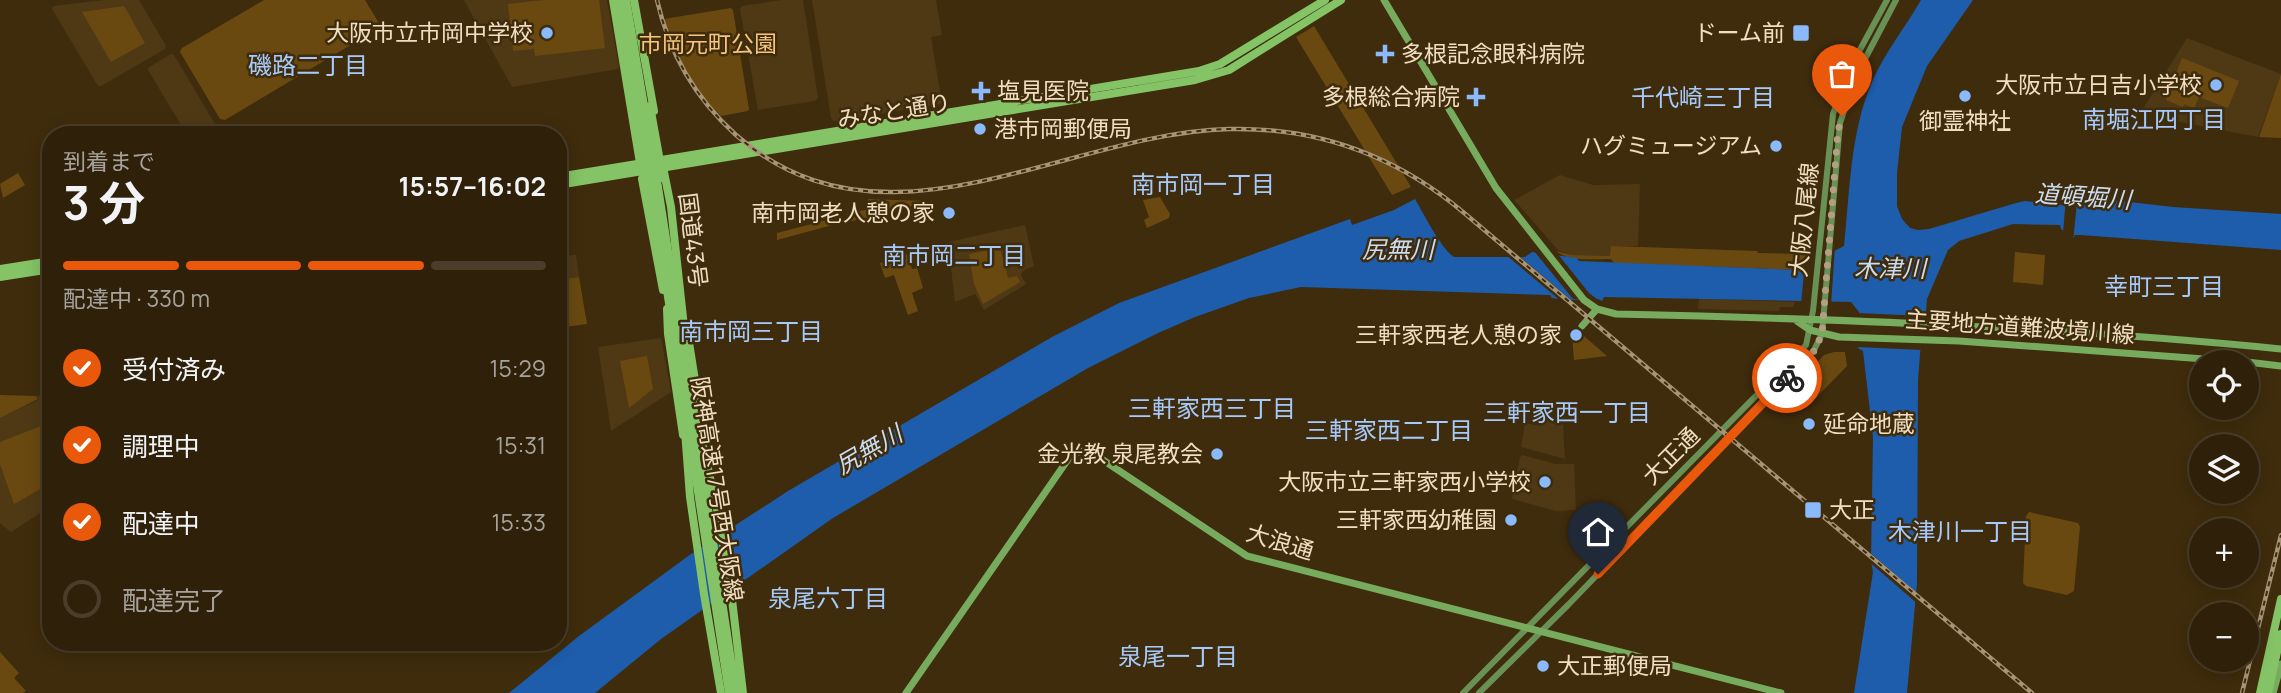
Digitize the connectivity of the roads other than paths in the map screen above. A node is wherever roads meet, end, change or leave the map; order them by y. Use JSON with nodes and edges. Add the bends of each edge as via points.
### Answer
{"nodes":[{"id":1,"x":616,"y":0,"type":"edge"},
{"id":2,"x":630,"y":0,"type":"edge"},
{"id":3,"x":1325,"y":0,"type":"edge"},
{"id":4,"x":1341,"y":0,"type":"edge"},
{"id":5,"x":1384,"y":0,"type":"edge"},
{"id":6,"x":1887,"y":0,"type":"edge"},
{"id":7,"x":1896,"y":0,"type":"edge"},
{"id":8,"x":663,"y":163,"type":"junction"},
{"id":9,"x":640,"y":167,"type":"junction"},
{"id":10,"x":567,"y":176,"type":"edge"},
{"id":11,"x":567,"y":183,"type":"edge"},
{"id":12,"x":42,"y":262,"type":"edge"},
{"id":13,"x":0,"y":269,"type":"edge"},
{"id":14,"x":42,"y":270,"type":"edge"},
{"id":15,"x":0,"y":277,"type":"edge"},
{"id":16,"x":667,"y":306,"type":"junction"},
{"id":17,"x":682,"y":306,"type":"junction"},
{"id":18,"x":1597,"y":309,"type":"junction"},
{"id":19,"x":1796,"y":320,"type":"junction"},
{"id":20,"x":1811,"y":320,"type":"junction"},
{"id":21,"x":1823,"y":320,"type":"junction"},
{"id":22,"x":1582,"y":326,"type":"dead end"},
{"id":23,"x":1810,"y":330,"type":"junction"},
{"id":24,"x":1822,"y":334,"type":"junction"},
{"id":25,"x":2281,"y":349,"type":"edge"},
{"id":26,"x":2189,"y":358,"type":"edge"},
{"id":27,"x":2259,"y":363,"type":"edge"},
{"id":28,"x":2281,"y":366,"type":"edge"},
{"id":29,"x":700,"y":483,"type":"junction"},
{"id":30,"x":720,"y":516,"type":"dead end"},
{"id":31,"x":693,"y":533,"type":"dead end"},
{"id":32,"x":2281,"y":598,"type":"edge"},
{"id":33,"x":1529,"y":628,"type":"junction"},
{"id":34,"x":1541,"y":631,"type":"junction"},
{"id":35,"x":2281,"y":634,"type":"edge"},
{"id":36,"x":2281,"y":652,"type":"edge"},
{"id":37,"x":2281,"y":664,"type":"edge"},
{"id":38,"x":740,"y":677,"type":"junction"},
{"id":39,"x":719,"y":679,"type":"junction"},
{"id":40,"x":721,"y":693,"type":"edge"},
{"id":41,"x":729,"y":693,"type":"edge"},
{"id":42,"x":736,"y":693,"type":"edge"},
{"id":43,"x":743,"y":693,"type":"edge"},
{"id":44,"x":906,"y":693,"type":"edge"},
{"id":45,"x":1463,"y":693,"type":"edge"},
{"id":46,"x":1479,"y":693,"type":"edge"},
{"id":47,"x":1781,"y":693,"type":"edge"},
{"id":48,"x":2258,"y":693,"type":"edge"},
{"id":49,"x":2270,"y":693,"type":"edge"}],
"edges":[{"from":1,"to":9,"type":"highway","name":"国道43号"},
{"from":1,"to":29,"type":"highway","name":"阪神高速17号西大阪線","bridge":true},
{"from":2,"to":8,"type":"highway","name":"国道43号"},
{"from":2,"to":29,"type":"highway","name":"阪神高速17号西大阪線","bridge":true,"via":[[663,178]]},
{"from":3,"to":8,"type":"highway","name":"みなと通り","via":[[1220,64],[1199,71]]},
{"from":4,"to":8,"type":"highway","name":"みなと通り","via":[[1229,70],[1195,80]]},
{"from":5,"to":18,"type":"main road","name":"主要地方道難波境川線","via":[[1496,188],[1584,300]]},
{"from":6,"to":20,"type":"main road","name":"大阪八尾線","via":[[1850,68],[1833,114]]},
{"from":7,"to":21,"type":"main road","name":"大阪八尾線","via":[[1856,76],[1842,116]]},
{"from":8,"to":9,"type":"highway","name":"みなと通り"},
{"from":8,"to":17,"type":"highway","name":"国道43号"},
{"from":9,"to":10,"type":"highway","name":"みなと通り"},
{"from":9,"to":11,"type":"highway","name":"みなと通り"},
{"from":9,"to":16,"type":"highway","name":"国道43号"},
{"from":12,"to":13,"type":"highway"},
{"from":14,"to":15,"type":"highway"},
{"from":16,"to":31,"type":"highway"},
{"from":16,"to":39,"type":"highway","name":"国道43号","bridge":true,"via":[[686,434],[690,497]]},
{"from":17,"to":30,"type":"highway"},
{"from":17,"to":38,"type":"highway","name":"国道43号","bridge":true,"via":[[699,430],[731,591]]},
{"from":18,"to":19,"type":"main road","name":"主要地方道難波境川線","via":[[1616,314]]},
{"from":18,"to":22,"type":"main road"},
{"from":19,"to":20,"type":"main road","name":"主要地方道難波境川線"},
{"from":19,"to":23,"type":"main road","name":"主要地方道難波境川線"},
{"from":20,"to":21,"type":"main road","name":"主要地方道難波境川線"},
{"from":20,"to":23,"type":"main road","name":"大阪八尾線"},
{"from":21,"to":24,"type":"main road","name":"大阪八尾線"},
{"from":21,"to":25,"type":"main road","name":"主要地方道難波境川線","via":[[2060,330]]},
{"from":23,"to":24,"type":"main road","name":"主要地方道難波境川線"},
{"from":23,"to":33,"type":"main road","name":"大正通","via":[[1806,345]]},
{"from":24,"to":26,"type":"main road","name":"主要地方道難波境川線"},
{"from":24,"to":34,"type":"main road","name":"大正通","via":[[1814,351]]},
{"from":27,"to":28,"type":"main road","name":"主要地方道難波境川線"},
{"from":29,"to":38,"type":"highway","via":[[724,579]]},
{"from":29,"to":39,"type":"highway","bridge":true},
{"from":29,"to":41,"type":"highway","name":"阪神高速17号西大阪線","bridge":true},
{"from":29,"to":42,"type":"highway","name":"阪神高速17号西大阪線"},
{"from":32,"to":48,"type":"highway"},
{"from":33,"to":34,"type":"main road","name":"大浪通"},
{"from":33,"to":44,"type":"main road","name":"大浪通","via":[[1247,556],[1094,454],[1080,451],[1069,458]]},
{"from":33,"to":45,"type":"main road","name":"大正通"},
{"from":34,"to":46,"type":"main road","name":"大正通"},
{"from":34,"to":47,"type":"main road","name":"大浪通"},
{"from":35,"to":49,"type":"highway"},
{"from":36,"to":49,"type":"highway"},
{"from":37,"to":49,"type":"main road"},
{"from":38,"to":43,"type":"highway","name":"国道43号"},
{"from":39,"to":40,"type":"highway","name":"国道43号"}]}
